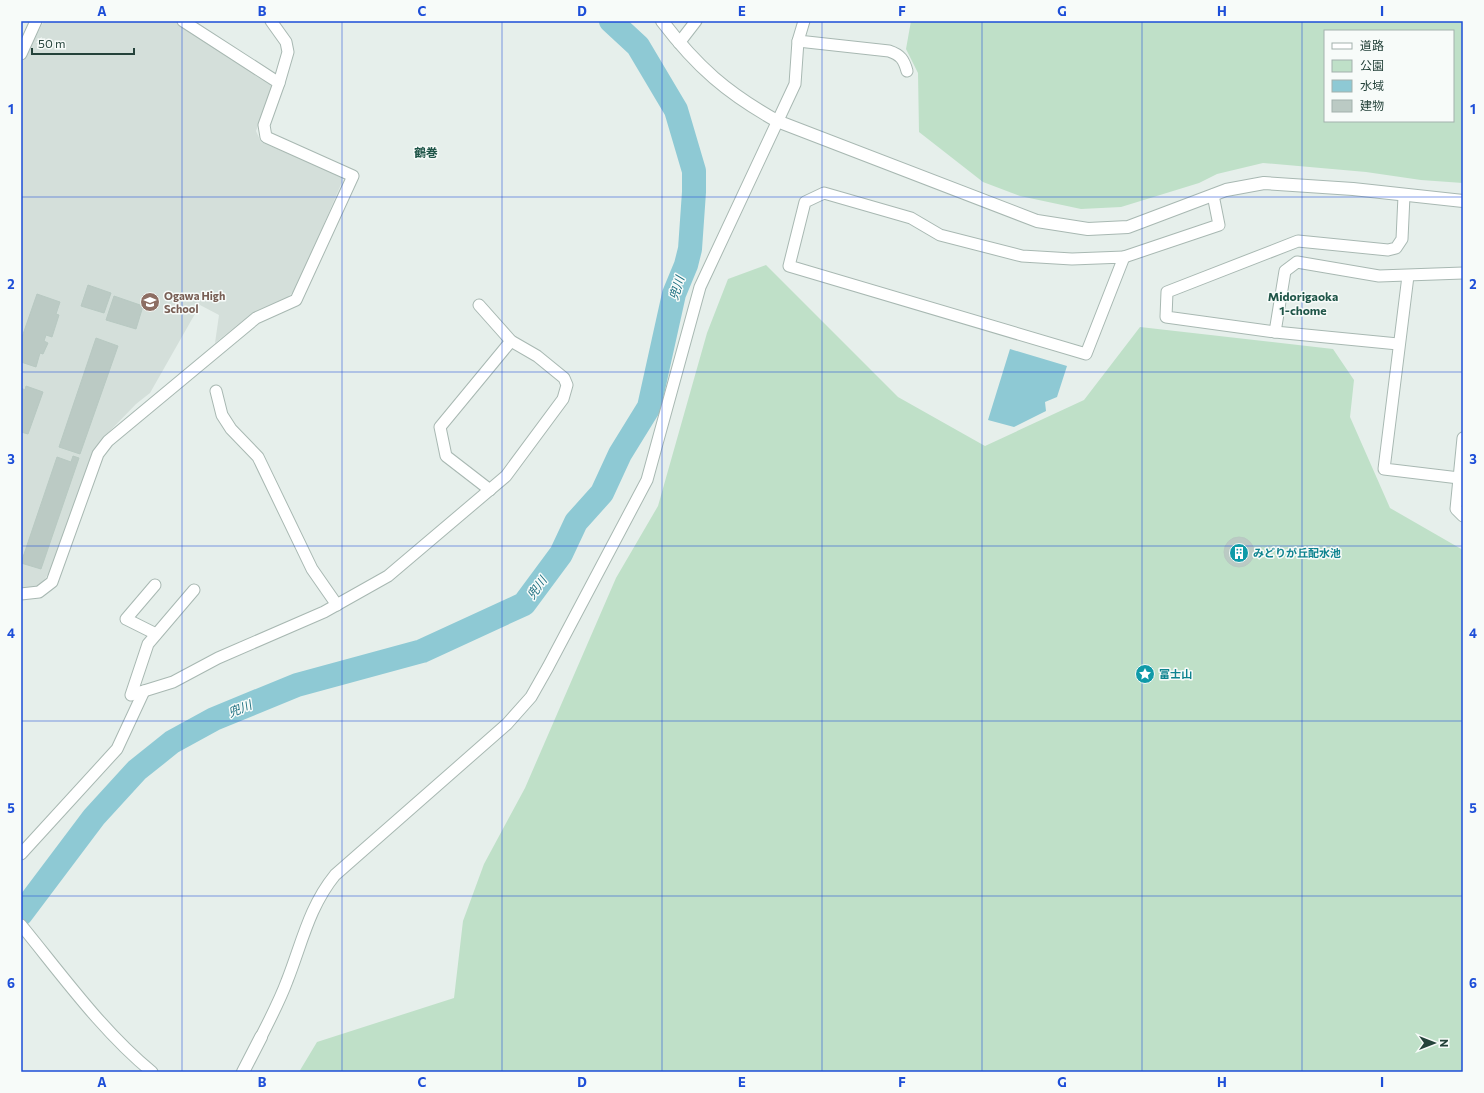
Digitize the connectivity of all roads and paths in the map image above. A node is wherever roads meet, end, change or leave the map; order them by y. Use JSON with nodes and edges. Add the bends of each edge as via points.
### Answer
{"nodes":[{"id":1,"x":36,"y":21,"type":"edge"},
{"id":2,"x":183,"y":21,"type":"edge"},
{"id":3,"x":271,"y":21,"type":"edge"},
{"id":4,"x":662,"y":21,"type":"edge"},
{"id":5,"x":696,"y":21,"type":"edge"},
{"id":6,"x":804,"y":21,"type":"edge"},
{"id":7,"x":798,"y":40,"type":"junction"},
{"id":8,"x":678,"y":43,"type":"junction"},
{"id":9,"x":21,"y":54,"type":"edge"},
{"id":10,"x":907,"y":71,"type":"dead end"},
{"id":11,"x":279,"y":84,"type":"junction"},
{"id":12,"x":778,"y":121,"type":"junction"},
{"id":13,"x":1213,"y":195,"type":"junction"},
{"id":14,"x":1404,"y":196,"type":"junction"},
{"id":15,"x":1463,"y":201,"type":"edge"},
{"id":16,"x":1124,"y":257,"type":"junction"},
{"id":17,"x":1463,"y":273,"type":"edge"},
{"id":18,"x":1408,"y":276,"type":"junction"},
{"id":19,"x":479,"y":305,"type":"dead end"},
{"id":20,"x":1276,"y":332,"type":"junction"},
{"id":21,"x":511,"y":341,"type":"junction"},
{"id":22,"x":1398,"y":344,"type":"junction"},
{"id":23,"x":216,"y":391,"type":"dead end"},
{"id":24,"x":1463,"y":438,"type":"edge"},
{"id":25,"x":1459,"y":478,"type":"junction"},
{"id":26,"x":490,"y":490,"type":"junction"},
{"id":27,"x":1463,"y":516,"type":"edge"},
{"id":28,"x":155,"y":585,"type":"dead end"},
{"id":29,"x":194,"y":590,"type":"dead end"},
{"id":30,"x":21,"y":594,"type":"edge"},
{"id":31,"x":337,"y":605,"type":"junction"},
{"id":32,"x":156,"y":634,"type":"junction"},
{"id":33,"x":144,"y":691,"type":"junction"},
{"id":34,"x":21,"y":854,"type":"edge"},
{"id":35,"x":21,"y":925,"type":"edge"},
{"id":36,"x":261,"y":1037,"type":"joint"},
{"id":37,"x":152,"y":1072,"type":"edge"},
{"id":38,"x":243,"y":1072,"type":"edge"}],
"edges":[{"from":1,"to":9,"type":"street"},
{"from":2,"to":11,"type":"street"},
{"from":3,"to":11,"type":"street","via":[[286,42],[288,52]]},
{"from":4,"to":8,"type":"street"},
{"from":5,"to":8,"type":"street"},
{"from":6,"to":7,"type":"street"},
{"from":7,"to":10,"type":"street","via":[[889,51],[898,54],[904,61]]},
{"from":7,"to":12,"type":"street","via":[[795,84]]},
{"from":8,"to":12,"type":"street","via":[[719,84],[748,105]]},
{"from":11,"to":30,"type":"street","via":[[264,125],[266,137],[353,176],[296,300],[256,318],[108,441],[98,454],[52,582],[39,592]]},
{"from":12,"to":13,"type":"street","via":[[1037,221],[1088,229],[1128,227]]},
{"from":12,"to":36,"type":"street","via":[[700,287],[647,480],[548,667],[531,697],[507,724],[335,875],[322,891],[312,910],[287,983]]},
{"from":13,"to":14,"type":"street","via":[[1264,183],[1353,189]]},
{"from":13,"to":16,"type":"street","via":[[1219,225]]},
{"from":14,"to":15,"type":"street"},
{"from":14,"to":20,"type":"street","via":[[1402,239],[1396,248],[1388,250],[1298,241],[1167,292],[1166,317]]},
{"from":16,"to":16,"type":"street","via":[[1086,354],[789,266],[805,202],[824,193],[911,218],[940,235],[1022,256],[1072,259]]},
{"from":17,"to":18,"type":"street"},
{"from":18,"to":20,"type":"street","via":[[1361,274],[1297,262],[1285,271]]},
{"from":18,"to":22,"type":"street"},
{"from":19,"to":21,"type":"street"},
{"from":20,"to":22,"type":"street"},
{"from":21,"to":26,"type":"street","via":[[440,427],[446,456]]},
{"from":21,"to":26,"type":"street","via":[[537,356],[564,378],[567,386],[563,399],[506,476]]},
{"from":22,"to":25,"type":"street","via":[[1384,469]]},
{"from":23,"to":31,"type":"street","via":[[222,415],[231,430],[258,457],[312,569]]},
{"from":24,"to":25,"type":"street"},
{"from":25,"to":27,"type":"street","via":[[1456,509]]},
{"from":26,"to":31,"type":"street","via":[[388,576]]},
{"from":28,"to":32,"type":"street","via":[[126,619]]},
{"from":29,"to":32,"type":"street"},
{"from":31,"to":33,"type":"street","via":[[218,658],[173,682]]},
{"from":32,"to":33,"type":"street","via":[[148,644],[131,695]]},
{"from":33,"to":34,"type":"street","via":[[117,749]]},
{"from":35,"to":37,"type":"street","via":[[109,1031],[130,1054]]},
{"from":36,"to":38,"type":"street"}]}
